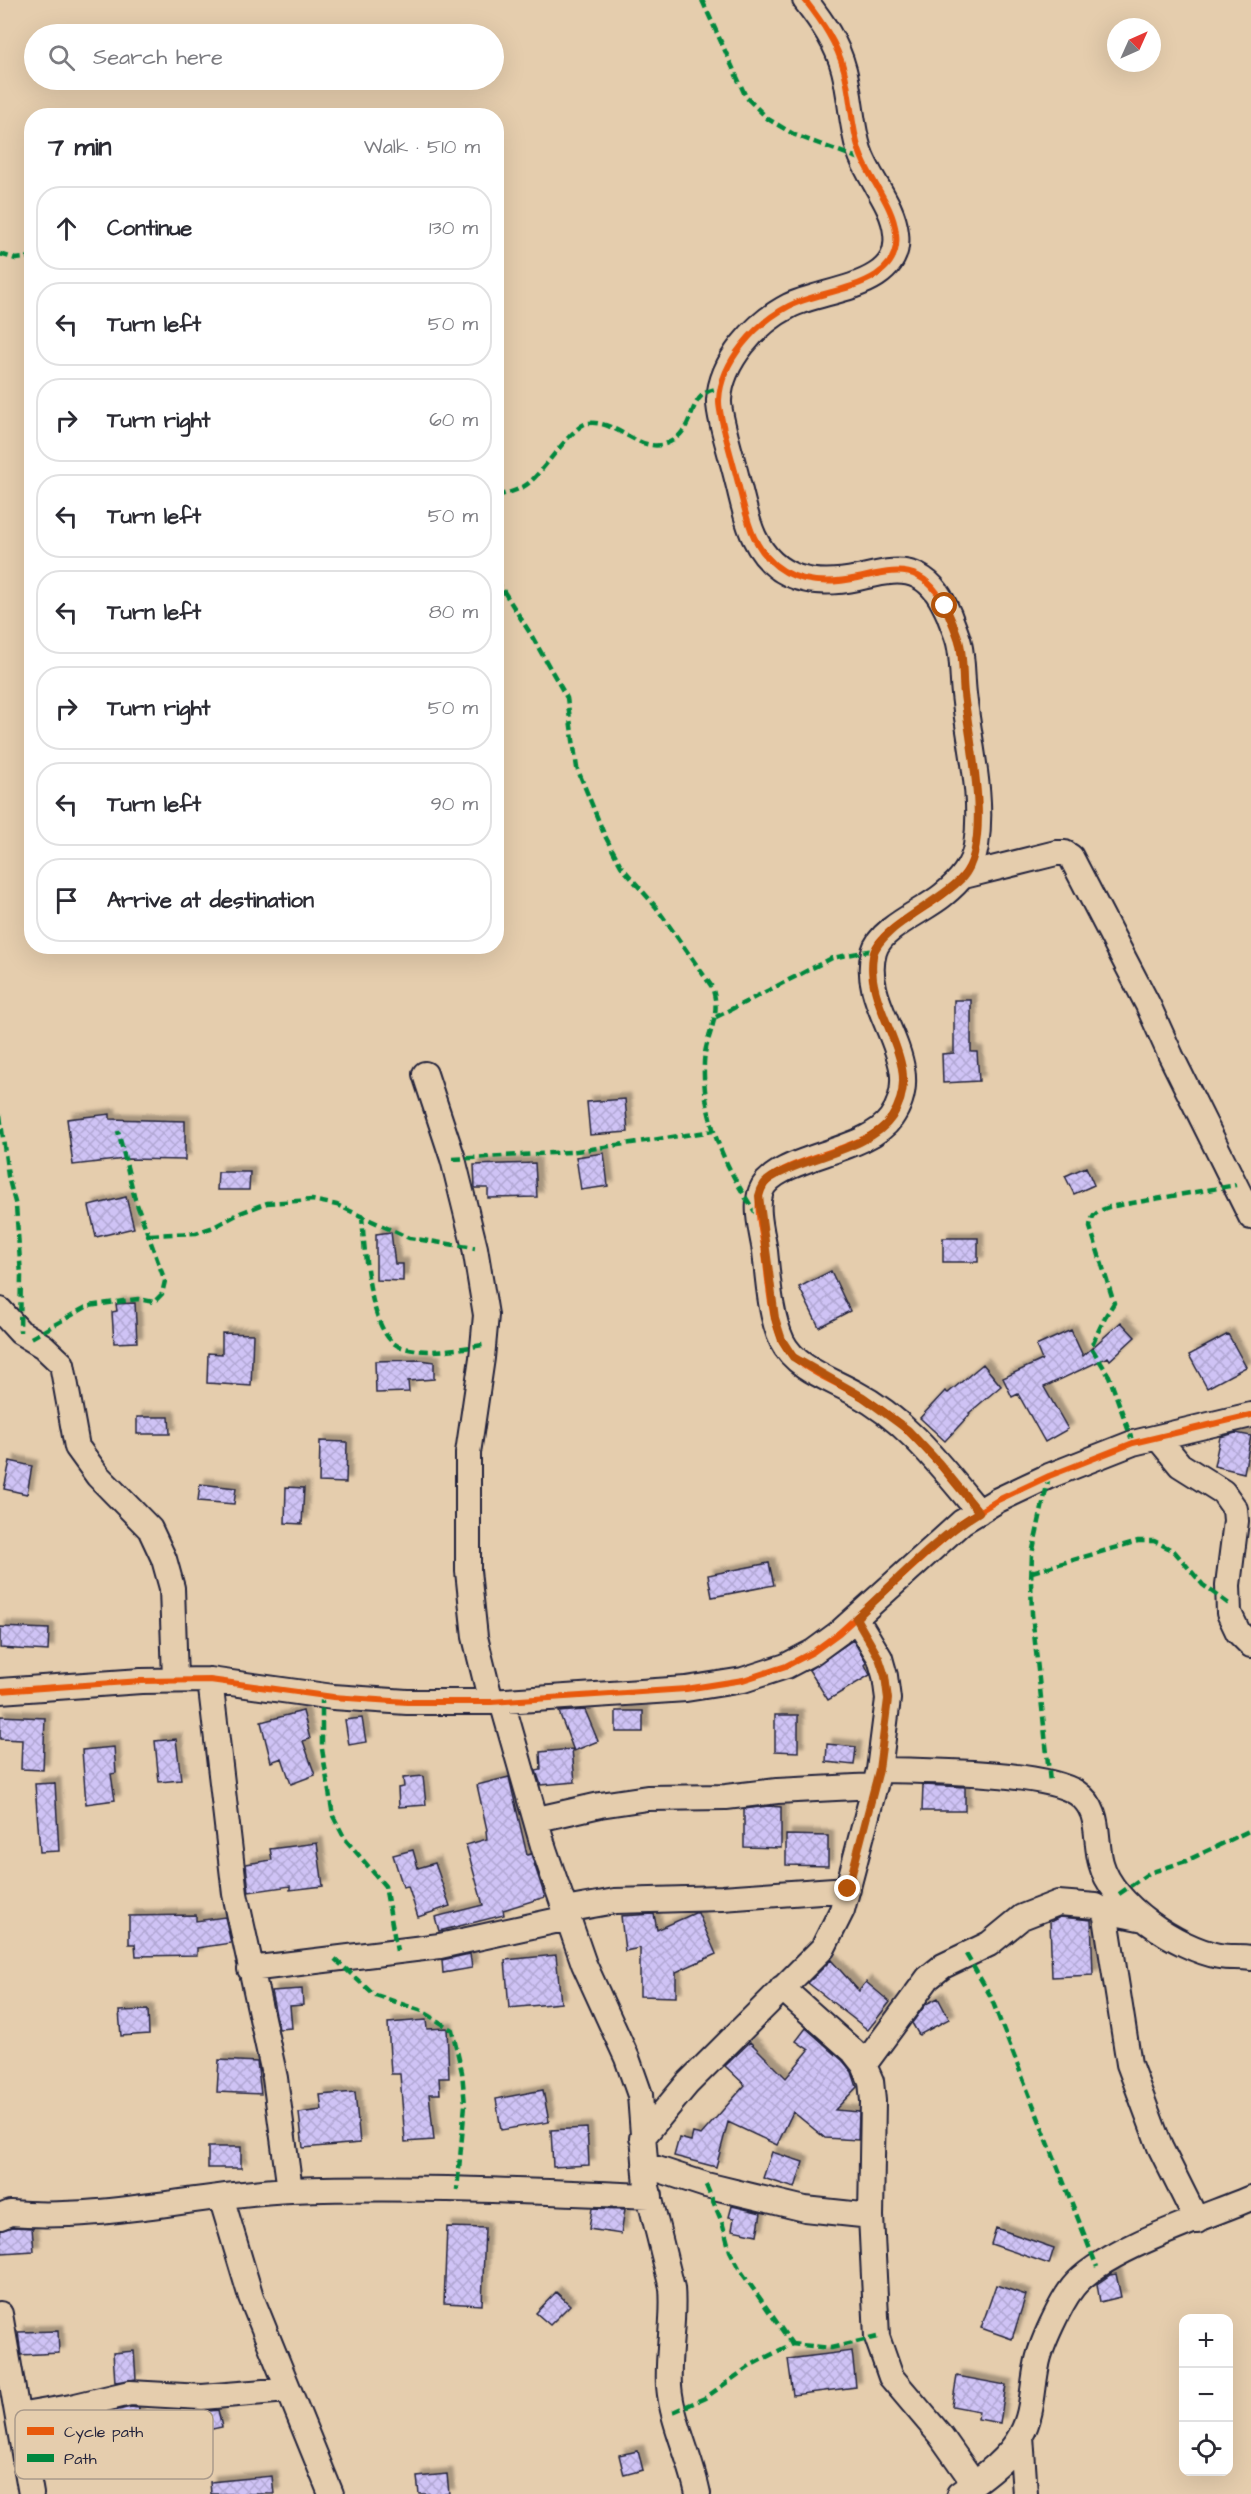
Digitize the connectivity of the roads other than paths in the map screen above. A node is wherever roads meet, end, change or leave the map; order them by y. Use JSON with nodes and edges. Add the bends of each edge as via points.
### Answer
{"nodes":[{"id":1,"x":805,"y":0,"type":"edge"},
{"id":2,"x":964,"y":876,"type":"junction"},
{"id":3,"x":425,"y":1074,"type":"dead end"},
{"id":4,"x":1251,"y":1217,"type":"edge"},
{"id":5,"x":0,"y":1310,"type":"edge"},
{"id":6,"x":1251,"y":1415,"type":"edge"},
{"id":7,"x":1158,"y":1437,"type":"junction"},
{"id":8,"x":979,"y":1512,"type":"junction"},
{"id":9,"x":856,"y":1618,"type":"junction"},
{"id":10,"x":1251,"y":1645,"type":"edge"},
{"id":11,"x":175,"y":1679,"type":"junction"},
{"id":12,"x":210,"y":1680,"type":"junction"},
{"id":13,"x":0,"y":1691,"type":"edge"},
{"id":14,"x":496,"y":1702,"type":"junction"},
{"id":15,"x":877,"y":1778,"type":"junction"},
{"id":16,"x":537,"y":1819,"type":"junction"},
{"id":17,"x":848,"y":1889,"type":"junction"},
{"id":18,"x":1105,"y":1911,"type":"junction"},
{"id":19,"x":567,"y":1914,"type":"junction"},
{"id":20,"x":1144,"y":1919,"type":"junction"},
{"id":21,"x":1251,"y":1958,"type":"edge"},
{"id":22,"x":250,"y":1970,"type":"junction"},
{"id":23,"x":782,"y":1988,"type":"junction"},
{"id":24,"x":864,"y":2065,"type":"junction"},
{"id":25,"x":642,"y":2138,"type":"junction"},
{"id":26,"x":645,"y":2164,"type":"junction"},
{"id":27,"x":290,"y":2190,"type":"junction"},
{"id":28,"x":650,"y":2196,"type":"junction"},
{"id":29,"x":221,"y":2198,"type":"junction"},
{"id":30,"x":1251,"y":2198,"type":"edge"},
{"id":31,"x":871,"y":2216,"type":"junction"},
{"id":32,"x":0,"y":2217,"type":"edge"},
{"id":33,"x":1197,"y":2221,"type":"junction"},
{"id":34,"x":0,"y":2314,"type":"edge"},
{"id":35,"x":288,"y":2390,"type":"junction"},
{"id":36,"x":27,"y":2410,"type":"edge"},
{"id":37,"x":12,"y":2411,"type":"edge"},
{"id":38,"x":1021,"y":2436,"type":"junction"},
{"id":39,"x":28,"y":2479,"type":"edge"},
{"id":40,"x":967,"y":2489,"type":"edge"},
{"id":41,"x":31,"y":2494,"type":"edge"},
{"id":42,"x":330,"y":2494,"type":"edge"},
{"id":43,"x":698,"y":2494,"type":"edge"},
{"id":44,"x":1025,"y":2494,"type":"edge"}],
"edges":[{"from":1,"to":2,"type":"street","via":[[831,34],[844,70],[856,142],[893,218],[893,261],[872,278],[789,306],[764,323],[739,348],[726,372],[718,402],[754,537],[778,567],[808,581],[841,582],[903,571],[933,586],[945,606],[959,641],[976,794],[976,845]]},
{"from":2,"to":4,"type":"street","via":[[1056,853],[1071,857]]},
{"from":2,"to":8,"type":"street","via":[[885,935],[874,950],[876,994],[903,1068],[901,1093],[891,1118],[879,1131],[857,1143],[774,1176],[759,1196],[775,1318],[793,1357],[863,1397],[908,1430]]},
{"from":3,"to":14,"type":"street","via":[[453,1159],[475,1248],[486,1315],[468,1453],[468,1570],[475,1637]]},
{"from":5,"to":11,"type":"street","via":[[20,1332],[62,1364],[77,1447],[98,1476],[150,1530],[164,1559],[172,1588]]},
{"from":6,"to":7,"type":"street"},
{"from":7,"to":8,"type":"street","via":[[1049,1476]]},
{"from":7,"to":10,"type":"street","via":[[1180,1465],[1223,1492],[1235,1509],[1229,1613],[1231,1622]]},
{"from":8,"to":9,"type":"street","via":[[962,1522]]},
{"from":9,"to":14,"type":"street","via":[[813,1652],[743,1680],[686,1689]]},
{"from":9,"to":15,"type":"street","via":[[885,1676],[888,1699]]},
{"from":11,"to":12,"type":"street"},
{"from":11,"to":13,"type":"street"},
{"from":12,"to":14,"type":"street","via":[[354,1698]]},
{"from":12,"to":22,"type":"street","via":[[235,1894]]},
{"from":14,"to":16,"type":"street"},
{"from":15,"to":16,"type":"street","via":[[726,1797],[647,1798]]},
{"from":15,"to":17,"type":"street"},
{"from":15,"to":20,"type":"street","via":[[951,1773],[1050,1782],[1074,1791],[1094,1813],[1102,1866],[1108,1880]]},
{"from":16,"to":19,"type":"street"},
{"from":17,"to":19,"type":"street","via":[[615,1901]]},
{"from":17,"to":23,"type":"street","via":[[823,1948]]},
{"from":18,"to":20,"type":"street"},
{"from":18,"to":24,"type":"street","via":[[1096,1906],[1058,1903],[1022,1917],[988,1944],[943,1966],[928,1978]]},
{"from":18,"to":33,"type":"street","via":[[1130,2064],[1160,2147]]},
{"from":19,"to":22,"type":"street","via":[[440,1946]]},
{"from":19,"to":25,"type":"street","via":[[584,1964],[636,2083]]},
{"from":20,"to":21,"type":"street","via":[[1181,1943],[1219,1956]]},
{"from":22,"to":27,"type":"street","via":[[275,2078]]},
{"from":23,"to":24,"type":"street"},
{"from":23,"to":25,"type":"street","via":[[687,2085]]},
{"from":24,"to":31,"type":"street","via":[[871,2080],[873,2101]]},
{"from":25,"to":26,"type":"street"},
{"from":26,"to":28,"type":"street"},
{"from":26,"to":31,"type":"street","via":[[706,2185],[805,2209]]},
{"from":27,"to":28,"type":"street","via":[[540,2191]]},
{"from":27,"to":29,"type":"street"},
{"from":28,"to":43,"type":"street","via":[[674,2305],[669,2376],[673,2412]]},
{"from":29,"to":32,"type":"street","via":[[141,2209],[10,2213]]},
{"from":29,"to":35,"type":"street","via":[[251,2297]]},
{"from":30,"to":33,"type":"street"},
{"from":31,"to":40,"type":"street","via":[[877,2337],[891,2377],[941,2436]]},
{"from":33,"to":38,"type":"street","via":[[1130,2248],[1074,2286],[1037,2362],[1028,2420]]},
{"from":34,"to":37,"type":"street"},
{"from":35,"to":36,"type":"street","via":[[202,2397],[130,2393],[71,2407]]},
{"from":35,"to":42,"type":"street"},
{"from":38,"to":40,"type":"street","via":[[1008,2454]]},
{"from":38,"to":44,"type":"street"},
{"from":39,"to":41,"type":"street"}]}
